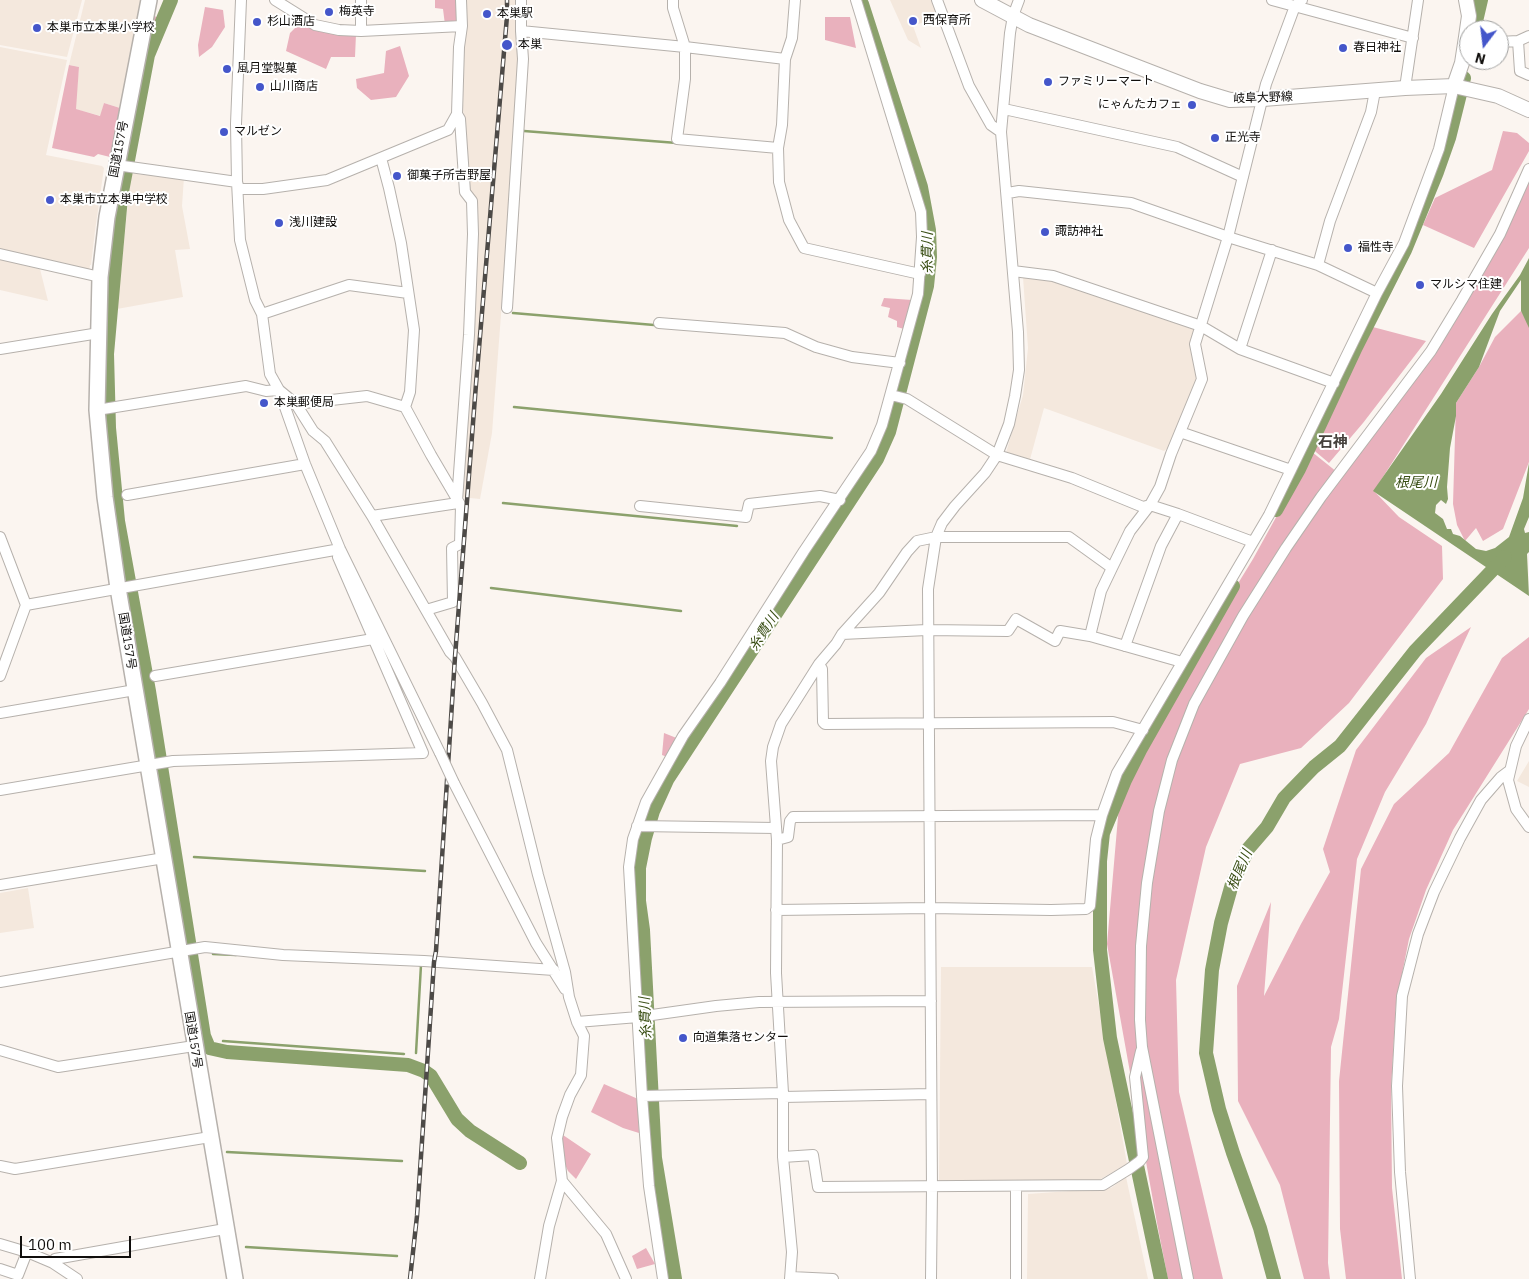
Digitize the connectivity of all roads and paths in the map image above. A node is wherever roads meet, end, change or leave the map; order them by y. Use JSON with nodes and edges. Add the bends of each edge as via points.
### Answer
{"nodes":[{"id":1,"x":149,"y":0,"type":"edge"},
{"id":2,"x":241,"y":0,"type":"edge"},
{"id":3,"x":275,"y":0,"type":"edge"},
{"id":4,"x":361,"y":0,"type":"edge"},
{"id":5,"x":461,"y":0,"type":"edge"},
{"id":6,"x":521,"y":0,"type":"edge"},
{"id":7,"x":673,"y":0,"type":"edge"},
{"id":8,"x":795,"y":0,"type":"edge"},
{"id":9,"x":856,"y":0,"type":"edge"},
{"id":10,"x":937,"y":0,"type":"edge"},
{"id":11,"x":982,"y":0,"type":"edge"},
{"id":12,"x":1019,"y":0,"type":"edge"},
{"id":13,"x":1272,"y":0,"type":"edge"},
{"id":14,"x":1418,"y":0,"type":"edge"},
{"id":15,"x":1466,"y":0,"type":"edge"},
{"id":16,"x":1298,"y":3,"type":"edge"},
{"id":17,"x":1013,"y":16,"type":"junction"},
{"id":18,"x":1469,"y":20,"type":"edge"},
{"id":19,"x":462,"y":26,"type":"junction"},
{"id":20,"x":361,"y":31,"type":"junction"},
{"id":21,"x":521,"y":32,"type":"junction"},
{"id":22,"x":1529,"y":36,"type":"edge"},
{"id":23,"x":1413,"y":38,"type":"junction"},
{"id":24,"x":1509,"y":41,"type":"edge"},
{"id":25,"x":1518,"y":41,"type":"junction"},
{"id":26,"x":685,"y":47,"type":"junction"},
{"id":27,"x":785,"y":59,"type":"junction"},
{"id":28,"x":1461,"y":70,"type":"edge"},
{"id":29,"x":1529,"y":76,"type":"edge"},
{"id":30,"x":1459,"y":87,"type":"junction"},
{"id":31,"x":1405,"y":88,"type":"junction"},
{"id":32,"x":1375,"y":91,"type":"junction"},
{"id":33,"x":1263,"y":99,"type":"junction"},
{"id":34,"x":1004,"y":109,"type":"junction"},
{"id":35,"x":1529,"y":110,"type":"edge"},
{"id":36,"x":457,"y":114,"type":"junction"},
{"id":37,"x":1001,"y":132,"type":"junction"},
{"id":38,"x":778,"y":148,"type":"junction"},
{"id":39,"x":380,"y":158,"type":"junction"},
{"id":40,"x":124,"y":166,"type":"junction"},
{"id":41,"x":1529,"y":169,"type":"edge"},
{"id":42,"x":1243,"y":177,"type":"junction"},
{"id":43,"x":237,"y":182,"type":"junction"},
{"id":44,"x":1008,"y":193,"type":"junction"},
{"id":45,"x":1228,"y":236,"type":"junction"},
{"id":46,"x":1272,"y":250,"type":"junction"},
{"id":47,"x":0,"y":254,"type":"edge"},
{"id":48,"x":1318,"y":265,"type":"junction"},
{"id":49,"x":1013,"y":270,"type":"junction"},
{"id":50,"x":920,"y":274,"type":"junction"},
{"id":51,"x":100,"y":277,"type":"junction"},
{"id":52,"x":408,"y":292,"type":"junction"},
{"id":53,"x":1377,"y":293,"type":"junction"},
{"id":54,"x":507,"y":308,"type":"dead end"},
{"id":55,"x":262,"y":314,"type":"junction"},
{"id":56,"x":659,"y":323,"type":"dead end"},
{"id":57,"x":1200,"y":326,"type":"junction"},
{"id":58,"x":98,"y":333,"type":"junction"},
{"id":59,"x":0,"y":349,"type":"edge"},
{"id":60,"x":1240,"y":350,"type":"junction"},
{"id":61,"x":900,"y":363,"type":"junction"},
{"id":62,"x":1334,"y":383,"type":"junction"},
{"id":63,"x":279,"y":390,"type":"junction"},
{"id":64,"x":896,"y":396,"type":"junction"},
{"id":65,"x":296,"y":404,"type":"junction"},
{"id":66,"x":405,"y":407,"type":"junction"},
{"id":67,"x":98,"y":410,"type":"junction"},
{"id":68,"x":1180,"y":432,"type":"junction"},
{"id":69,"x":997,"y":455,"type":"junction"},
{"id":70,"x":305,"y":464,"type":"junction"},
{"id":71,"x":1291,"y":470,"type":"junction"},
{"id":72,"x":126,"y":495,"type":"dead end"},
{"id":73,"x":840,"y":500,"type":"junction"},
{"id":74,"x":458,"y":502,"type":"junction"},
{"id":75,"x":1150,"y":505,"type":"junction"},
{"id":76,"x":640,"y":506,"type":"dead end"},
{"id":77,"x":1178,"y":514,"type":"junction"},
{"id":78,"x":372,"y":516,"type":"junction"},
{"id":79,"x":0,"y":537,"type":"edge"},
{"id":80,"x":936,"y":537,"type":"junction"},
{"id":81,"x":1253,"y":542,"type":"junction"},
{"id":82,"x":337,"y":549,"type":"junction"},
{"id":83,"x":1112,"y":568,"type":"junction"},
{"id":84,"x":118,"y":588,"type":"junction"},
{"id":85,"x":26,"y":605,"type":"junction"},
{"id":86,"x":426,"y":610,"type":"junction"},
{"id":87,"x":927,"y":630,"type":"junction"},
{"id":88,"x":842,"y":634,"type":"junction"},
{"id":89,"x":1090,"y":636,"type":"junction"},
{"id":90,"x":374,"y":639,"type":"junction"},
{"id":91,"x":1125,"y":646,"type":"junction"},
{"id":92,"x":1182,"y":662,"type":"junction"},
{"id":93,"x":819,"y":664,"type":"junction"},
{"id":94,"x":0,"y":676,"type":"edge"},
{"id":95,"x":155,"y":676,"type":"dead end"},
{"id":96,"x":135,"y":690,"type":"junction"},
{"id":97,"x":0,"y":712,"type":"edge"},
{"id":98,"x":1529,"y":719,"type":"edge"},
{"id":99,"x":928,"y":723,"type":"junction"},
{"id":100,"x":1143,"y":730,"type":"junction"},
{"id":101,"x":148,"y":764,"type":"junction"},
{"id":102,"x":1509,"y":771,"type":"junction"},
{"id":103,"x":0,"y":790,"type":"edge"},
{"id":104,"x":1102,"y":815,"type":"junction"},
{"id":105,"x":929,"y":816,"type":"junction"},
{"id":106,"x":645,"y":827,"type":"junction"},
{"id":107,"x":776,"y":828,"type":"junction"},
{"id":108,"x":1529,"y":828,"type":"edge"},
{"id":109,"x":777,"y":840,"type":"junction"},
{"id":110,"x":164,"y":858,"type":"junction"},
{"id":111,"x":0,"y":885,"type":"edge"},
{"id":112,"x":930,"y":908,"type":"junction"},
{"id":113,"x":776,"y":910,"type":"junction"},
{"id":114,"x":182,"y":951,"type":"junction"},
{"id":115,"x":554,"y":970,"type":"junction"},
{"id":116,"x":0,"y":982,"type":"edge"},
{"id":117,"x":569,"y":997,"type":"junction"},
{"id":118,"x":778,"y":1001,"type":"junction"},
{"id":119,"x":930,"y":1001,"type":"junction"},
{"id":120,"x":644,"y":1016,"type":"junction"},
{"id":121,"x":577,"y":1022,"type":"junction"},
{"id":122,"x":194,"y":1046,"type":"junction"},
{"id":123,"x":1142,"y":1047,"type":"junction"},
{"id":124,"x":0,"y":1050,"type":"edge"},
{"id":125,"x":931,"y":1094,"type":"junction"},
{"id":126,"x":649,"y":1095,"type":"junction"},
{"id":127,"x":783,"y":1095,"type":"junction"},
{"id":128,"x":210,"y":1137,"type":"junction"},
{"id":129,"x":783,"y":1158,"type":"junction"},
{"id":130,"x":0,"y":1166,"type":"edge"},
{"id":131,"x":562,"y":1180,"type":"junction"},
{"id":132,"x":1016,"y":1186,"type":"junction"},
{"id":133,"x":932,"y":1188,"type":"junction"},
{"id":134,"x":225,"y":1229,"type":"junction"},
{"id":135,"x":0,"y":1244,"type":"edge"},
{"id":136,"x":27,"y":1252,"type":"junction"},
{"id":137,"x":53,"y":1263,"type":"junction"},
{"id":138,"x":0,"y":1269,"type":"edge"},
{"id":139,"x":790,"y":1278,"type":"edge"},
{"id":140,"x":77,"y":1279,"type":"edge"},
{"id":141,"x":235,"y":1279,"type":"edge"},
{"id":142,"x":540,"y":1279,"type":"edge"},
{"id":143,"x":626,"y":1279,"type":"edge"},
{"id":144,"x":663,"y":1279,"type":"edge"},
{"id":145,"x":833,"y":1279,"type":"edge"},
{"id":146,"x":931,"y":1279,"type":"edge"},
{"id":147,"x":1016,"y":1279,"type":"edge"},
{"id":148,"x":1188,"y":1279,"type":"edge"},
{"id":149,"x":1410,"y":1279,"type":"edge"}],
"edges":[{"from":1,"to":40,"type":"highway","name":"国道157号"},
{"from":2,"to":43,"type":"street"},
{"from":3,"to":20,"type":"street","via":[[315,25]]},
{"from":4,"to":20,"type":"street"},
{"from":5,"to":19,"type":"street"},
{"from":6,"to":21,"type":"street"},
{"from":7,"to":26,"type":"street"},
{"from":8,"to":27,"type":"street","via":[[792,38]]},
{"from":9,"to":50,"type":"street","via":[[921,212]]},
{"from":10,"to":37,"type":"street","via":[[969,86],[991,125]]},
{"from":11,"to":17,"type":"main road","name":"岐阜大野線"},
{"from":12,"to":17,"type":"street"},
{"from":13,"to":16,"type":"street"},
{"from":14,"to":23,"type":"street"},
{"from":15,"to":18,"type":"main road"},
{"from":16,"to":23,"type":"street"},
{"from":16,"to":33,"type":"street"},
{"from":17,"to":33,"type":"main road","name":"岐阜大野線","via":[[1200,91],[1230,100]]},
{"from":17,"to":34,"type":"street"},
{"from":19,"to":20,"type":"street"},
{"from":19,"to":36,"type":"street"},
{"from":21,"to":26,"type":"street"},
{"from":21,"to":54,"type":"street","via":[[524,59]]},
{"from":22,"to":25,"type":"street"},
{"from":23,"to":31,"type":"street"},
{"from":24,"to":25,"type":"street"},
{"from":25,"to":29,"type":"street","via":[[1520,71]]},
{"from":26,"to":27,"type":"street"},
{"from":26,"to":38,"type":"street","via":[[685,79],[677,139]]},
{"from":27,"to":38,"type":"street"},
{"from":28,"to":30,"type":"main road"},
{"from":30,"to":31,"type":"main road","name":"岐阜大野線"},
{"from":30,"to":35,"type":"main road","name":"岐阜大野線","via":[[1498,96]]},
{"from":30,"to":53,"type":"street","via":[[1407,235]]},
{"from":31,"to":32,"type":"main road","name":"岐阜大野線"},
{"from":32,"to":33,"type":"main road","name":"岐阜大野線"},
{"from":32,"to":48,"type":"street","via":[[1371,112],[1330,221]]},
{"from":33,"to":42,"type":"street"},
{"from":34,"to":37,"type":"street"},
{"from":34,"to":42,"type":"street","via":[[1177,147]]},
{"from":36,"to":39,"type":"street","via":[[448,130]]},
{"from":36,"to":74,"type":"street","via":[[465,192],[472,201],[473,234]]},
{"from":37,"to":44,"type":"street"},
{"from":38,"to":50,"type":"street","via":[[782,198],[804,248]]},
{"from":39,"to":43,"type":"street","via":[[327,180],[263,189],[239,189]]},
{"from":39,"to":52,"type":"street","via":[[399,235]]},
{"from":40,"to":43,"type":"street"},
{"from":40,"to":51,"type":"highway","name":"国道157号","via":[[107,217]]},
{"from":41,"to":123,"type":"street","via":[[1500,234],[1431,350],[1286,548],[1194,704],[1172,760],[1152,849],[1141,946]]},
{"from":42,"to":45,"type":"street"},
{"from":43,"to":55,"type":"street","via":[[240,240],[255,300]]},
{"from":44,"to":45,"type":"street","via":[[1019,191],[1132,203]]},
{"from":44,"to":49,"type":"street"},
{"from":45,"to":46,"type":"street"},
{"from":45,"to":57,"type":"street"},
{"from":46,"to":48,"type":"street"},
{"from":46,"to":60,"type":"street"},
{"from":47,"to":51,"type":"street"},
{"from":48,"to":53,"type":"street"},
{"from":49,"to":57,"type":"street","via":[[1053,276]]},
{"from":49,"to":69,"type":"street","via":[[1018,370],[1009,424]]},
{"from":50,"to":61,"type":"street"},
{"from":51,"to":58,"type":"highway","name":"国道157号"},
{"from":52,"to":55,"type":"street","via":[[349,285]]},
{"from":52,"to":66,"type":"street","via":[[414,330],[410,392]]},
{"from":53,"to":62,"type":"street"},
{"from":55,"to":63,"type":"street","via":[[270,374]]},
{"from":56,"to":61,"type":"street","via":[[785,333],[816,347]]},
{"from":57,"to":60,"type":"street"},
{"from":57,"to":68,"type":"street","via":[[1195,344],[1202,378]]},
{"from":58,"to":59,"type":"street"},
{"from":58,"to":67,"type":"highway","name":"国道157号"},
{"from":60,"to":62,"type":"street"},
{"from":61,"to":64,"type":"street"},
{"from":62,"to":71,"type":"street"},
{"from":63,"to":65,"type":"street"},
{"from":63,"to":67,"type":"street","via":[[266,391],[246,386]]},
{"from":63,"to":70,"type":"street"},
{"from":64,"to":69,"type":"street"},
{"from":64,"to":73,"type":"street","via":[[871,452]]},
{"from":65,"to":66,"type":"street","via":[[367,396]]},
{"from":65,"to":78,"type":"street","via":[[313,431],[325,441]]},
{"from":66,"to":74,"type":"street"},
{"from":67,"to":84,"type":"highway","name":"国道157号","via":[[105,498]]},
{"from":68,"to":71,"type":"street"},
{"from":68,"to":75,"type":"street"},
{"from":69,"to":75,"type":"street","via":[[1072,478],[1143,507]]},
{"from":69,"to":80,"type":"street","via":[[942,523]]},
{"from":70,"to":72,"type":"street"},
{"from":70,"to":82,"type":"street"},
{"from":71,"to":81,"type":"street"},
{"from":73,"to":76,"type":"street","via":[[820,496],[749,504],[746,517]]},
{"from":73,"to":106,"type":"street","via":[[684,736],[646,802]]},
{"from":74,"to":78,"type":"street"},
{"from":74,"to":86,"type":"street","via":[[462,506],[460,544],[452,548],[452,602]]},
{"from":75,"to":77,"type":"street"},
{"from":75,"to":83,"type":"street","via":[[1130,531]]},
{"from":77,"to":81,"type":"street"},
{"from":77,"to":91,"type":"street","via":[[1161,546]]},
{"from":78,"to":86,"type":"street"},
{"from":79,"to":85,"type":"street"},
{"from":80,"to":83,"type":"street","via":[[1069,537]]},
{"from":80,"to":87,"type":"street","via":[[928,589]]},
{"from":80,"to":88,"type":"street","via":[[917,541],[912,546],[880,593]]},
{"from":81,"to":92,"type":"street"},
{"from":82,"to":84,"type":"street"},
{"from":82,"to":90,"type":"street"},
{"from":82,"to":115,"type":"street","bridge":true,"via":[[523,919]]},
{"from":83,"to":89,"type":"street"},
{"from":84,"to":85,"type":"street"},
{"from":84,"to":96,"type":"highway","name":"国道157号"},
{"from":85,"to":94,"type":"street"},
{"from":86,"to":117,"type":"street","via":[[507,750]]},
{"from":87,"to":88,"type":"street"},
{"from":87,"to":89,"type":"street","via":[[1008,631],[1016,619],[1055,641],[1060,631]]},
{"from":87,"to":99,"type":"street"},
{"from":88,"to":93,"type":"street"},
{"from":89,"to":91,"type":"street"},
{"from":90,"to":95,"type":"street"},
{"from":90,"to":101,"type":"street","via":[[423,753]]},
{"from":91,"to":92,"type":"street"},
{"from":92,"to":100,"type":"street"},
{"from":93,"to":99,"type":"street","via":[[825,724]]},
{"from":93,"to":107,"type":"street","via":[[787,713],[773,747],[771,761]]},
{"from":96,"to":97,"type":"street"},
{"from":96,"to":101,"type":"highway","name":"国道157号"},
{"from":98,"to":102,"type":"street"},
{"from":99,"to":100,"type":"street","via":[[1113,722]]},
{"from":99,"to":105,"type":"street"},
{"from":100,"to":104,"type":"street","via":[[1117,773]]},
{"from":101,"to":103,"type":"street"},
{"from":101,"to":110,"type":"highway","name":"国道157号"},
{"from":102,"to":108,"type":"street","via":[[1508,780],[1516,809]]},
{"from":102,"to":149,"type":"street","via":[[1481,800],[1434,892],[1418,934],[1402,996],[1397,1086],[1400,1172]]},
{"from":104,"to":105,"type":"street"},
{"from":104,"to":112,"type":"street","via":[[1096,839],[1090,906],[1086,909]]},
{"from":105,"to":109,"type":"street","via":[[793,817],[788,837]]},
{"from":105,"to":112,"type":"street"},
{"from":106,"to":107,"type":"street"},
{"from":106,"to":120,"type":"street","via":[[632,845],[629,867]]},
{"from":107,"to":109,"type":"street"},
{"from":109,"to":113,"type":"street"},
{"from":110,"to":111,"type":"street"},
{"from":110,"to":114,"type":"highway","name":"国道157号"},
{"from":112,"to":113,"type":"street"},
{"from":112,"to":119,"type":"street"},
{"from":113,"to":118,"type":"street"},
{"from":114,"to":115,"type":"street","via":[[205,947],[283,955]]},
{"from":114,"to":116,"type":"street"},
{"from":114,"to":122,"type":"highway","name":"国道157号"},
{"from":115,"to":117,"type":"street"},
{"from":117,"to":121,"type":"street"},
{"from":118,"to":119,"type":"street"},
{"from":118,"to":120,"type":"street"},
{"from":118,"to":127,"type":"street"},
{"from":119,"to":125,"type":"street"},
{"from":120,"to":121,"type":"street"},
{"from":120,"to":126,"type":"street"},
{"from":121,"to":131,"type":"street","via":[[584,1036],[581,1074],[570,1094],[557,1138]]},
{"from":122,"to":124,"type":"street","via":[[58,1067]]},
{"from":122,"to":128,"type":"highway","name":"国道157号"},
{"from":123,"to":132,"type":"street","via":[[1135,1077],[1143,1157],[1140,1161],[1103,1185]]},
{"from":123,"to":148,"type":"street"},
{"from":125,"to":127,"type":"street"},
{"from":125,"to":133,"type":"street"},
{"from":126,"to":127,"type":"street"},
{"from":126,"to":144,"type":"street","via":[[650,1186]]},
{"from":127,"to":129,"type":"street"},
{"from":128,"to":130,"type":"street","via":[[15,1169]]},
{"from":128,"to":134,"type":"highway","name":"国道157号"},
{"from":129,"to":133,"type":"street","via":[[813,1155],[818,1188]]},
{"from":129,"to":139,"type":"street","via":[[792,1252]]},
{"from":131,"to":142,"type":"street","via":[[549,1226]]},
{"from":131,"to":143,"type":"street","via":[[606,1234]]},
{"from":132,"to":133,"type":"street"},
{"from":132,"to":147,"type":"street"},
{"from":133,"to":146,"type":"street"},
{"from":134,"to":137,"type":"street","via":[[55,1259]]},
{"from":134,"to":141,"type":"highway","name":"国道157号"},
{"from":135,"to":136,"type":"street"},
{"from":136,"to":137,"type":"street"},
{"from":136,"to":138,"type":"street","via":[[18,1275]]},
{"from":137,"to":140,"type":"street"},
{"from":139,"to":145,"type":"street"}]}
